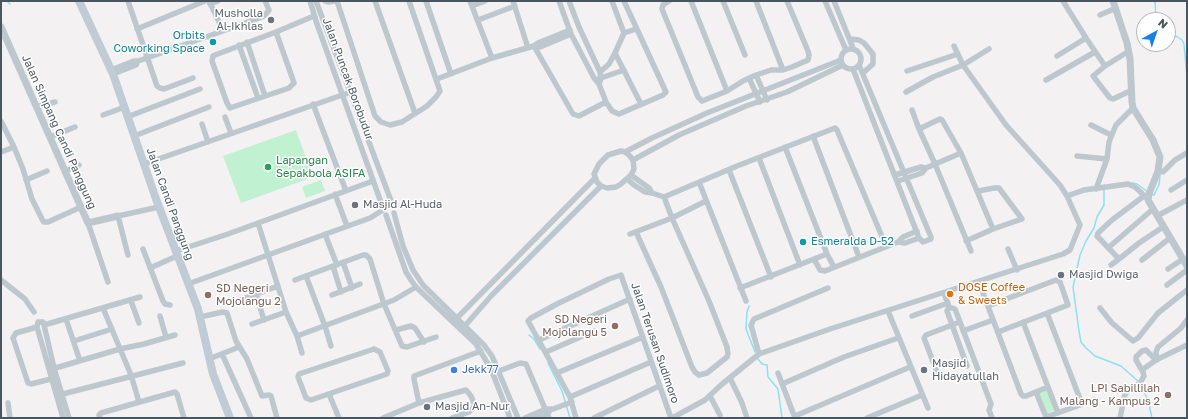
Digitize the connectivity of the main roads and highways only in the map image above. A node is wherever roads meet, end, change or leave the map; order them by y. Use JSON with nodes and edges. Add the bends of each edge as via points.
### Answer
{"nodes":[{"id":1,"x":79,"y":1,"type":"edge"},
{"id":2,"x":230,"y":418,"type":"edge"}],
"edges":[{"from":1,"to":2,"type":"main road","name":"Jalan Candi Panggung","via":[[112,72],[200,317],[219,393]]}]}
